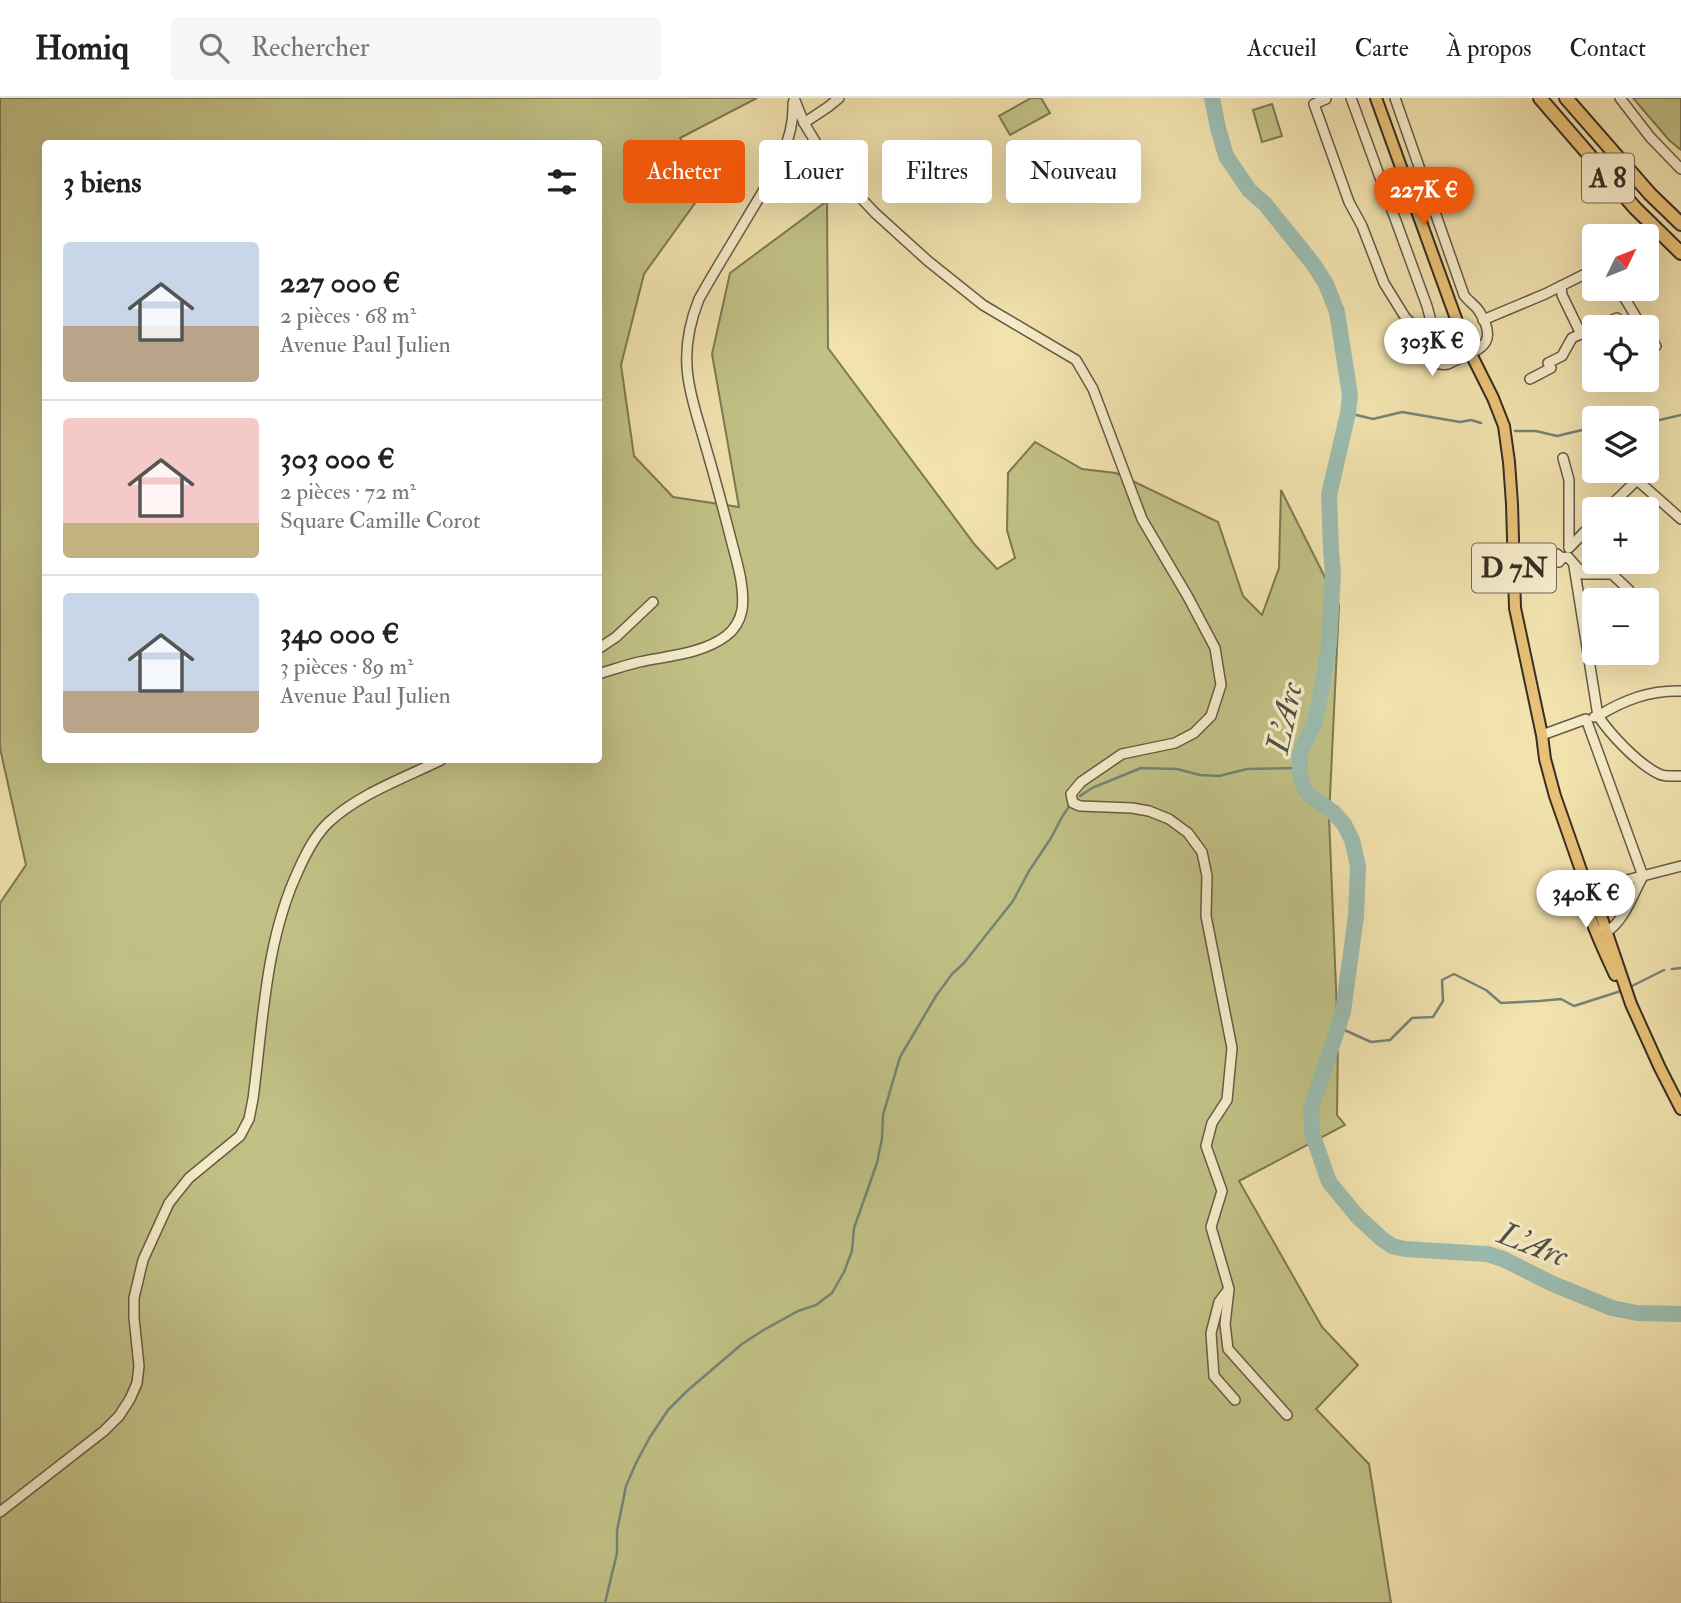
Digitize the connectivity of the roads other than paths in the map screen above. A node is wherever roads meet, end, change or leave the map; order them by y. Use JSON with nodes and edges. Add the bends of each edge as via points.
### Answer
{"nodes":[{"id":1,"x":794,"y":98,"type":"edge"},
{"id":2,"x":839,"y":98,"type":"edge"},
{"id":3,"x":1325,"y":98,"type":"edge"},
{"id":4,"x":1351,"y":98,"type":"edge"},
{"id":5,"x":1376,"y":98,"type":"edge"},
{"id":6,"x":1395,"y":98,"type":"edge"},
{"id":7,"x":1540,"y":98,"type":"edge"},
{"id":8,"x":1566,"y":98,"type":"edge"},
{"id":9,"x":1620,"y":98,"type":"edge"},
{"id":10,"x":804,"y":123,"type":"junction"},
{"id":11,"x":1681,"y":169,"type":"edge"},
{"id":12,"x":1681,"y":224,"type":"edge"},
{"id":13,"x":1681,"y":253,"type":"edge"},
{"id":14,"x":1582,"y":276,"type":"edge"},
{"id":15,"x":1561,"y":286,"type":"junction"},
{"id":16,"x":1483,"y":320,"type":"junction"},
{"id":17,"x":1581,"y":334,"type":"joint"},
{"id":18,"x":1425,"y":338,"type":"junction"},
{"id":19,"x":1470,"y":354,"type":"junction"},
{"id":20,"x":1530,"y":379,"type":"dead end"},
{"id":21,"x":1563,"y":458,"type":"dead end"},
{"id":22,"x":1619,"y":497,"type":"edge"},
{"id":23,"x":1656,"y":497,"type":"edge"},
{"id":24,"x":1659,"y":500,"type":"edge"},
{"id":25,"x":1681,"y":519,"type":"edge"},
{"id":26,"x":1582,"y":536,"type":"edge"},
{"id":27,"x":1566,"y":554,"type":"junction"},
{"id":28,"x":1514,"y":559,"type":"junction"},
{"id":29,"x":1574,"y":566,"type":"junction"},
{"id":30,"x":1627,"y":588,"type":"edge"},
{"id":31,"x":653,"y":602,"type":"dead end"},
{"id":32,"x":602,"y":646,"type":"edge"},
{"id":33,"x":602,"y":673,"type":"edge"},
{"id":34,"x":1681,"y":691,"type":"edge"},
{"id":35,"x":1598,"y":716,"type":"junction"},
{"id":36,"x":1586,"y":719,"type":"junction"},
{"id":37,"x":1542,"y":735,"type":"junction"},
{"id":38,"x":435,"y":763,"type":"edge"},
{"id":39,"x":1681,"y":776,"type":"edge"},
{"id":40,"x":1681,"y":866,"type":"edge"},
{"id":41,"x":1643,"y":876,"type":"junction"},
{"id":42,"x":1610,"y":883,"type":"junction"},
{"id":43,"x":1587,"y":894,"type":"junction"},
{"id":44,"x":1626,"y":909,"type":"junction"},
{"id":45,"x":1608,"y":931,"type":"junction"},
{"id":46,"x":1623,"y":988,"type":"junction"},
{"id":47,"x":1630,"y":1004,"type":"junction"},
{"id":48,"x":1681,"y":1108,"type":"edge"},
{"id":49,"x":1681,"y":1117,"type":"edge"},
{"id":50,"x":1229,"y":1289,"type":"junction"},
{"id":51,"x":1236,"y":1400,"type":"dead end"},
{"id":52,"x":1287,"y":1415,"type":"dead end"},
{"id":53,"x":0,"y":1512,"type":"edge"}],
"edges":[{"from":1,"to":10,"type":"street"},
{"from":1,"to":33,"type":"street","via":[[792,127],[781,157],[699,299],[688,337],[688,378],[740,576],[742,610],[726,636],[712,644]]},
{"from":2,"to":10,"type":"street"},
{"from":3,"to":18,"type":"street","via":[[1314,104],[1346,194],[1384,283]]},
{"from":4,"to":18,"type":"street","via":[[1427,306],[1432,325]]},
{"from":5,"to":19,"type":"main road","number":"D 7N"},
{"from":6,"to":16,"type":"street","via":[[1464,295]]},
{"from":7,"to":13,"type":"highway","number":"A 8","via":[[1635,208]]},
{"from":8,"to":12,"type":"highway","number":"A 8"},
{"from":9,"to":11,"type":"street"},
{"from":10,"to":50,"type":"street","via":[[845,181],[928,261],[983,306],[1076,359],[1093,389],[1142,519],[1215,648],[1221,685],[1211,716],[1175,743],[1122,754],[1071,794],[1073,803],[1080,806],[1132,808],[1169,819],[1188,833],[1202,852],[1206,916],[1232,1048],[1227,1100],[1212,1123],[1206,1146],[1222,1191],[1211,1227]]},
{"from":14,"to":15,"type":"street"},
{"from":15,"to":16,"type":"street"},
{"from":15,"to":17,"type":"street"},
{"from":16,"to":19,"type":"street","via":[[1486,344]]},
{"from":17,"to":20,"type":"street","via":[[1572,338],[1562,356],[1548,363],[1551,368]]},
{"from":18,"to":19,"type":"street","via":[[1426,352],[1438,364]]},
{"from":19,"to":28,"type":"main road","number":"D 7N","via":[[1504,426]]},
{"from":21,"to":27,"type":"street","via":[[1569,480]]},
{"from":22,"to":23,"type":"street","via":[[1637,480]]},
{"from":24,"to":25,"type":"street"},
{"from":26,"to":27,"type":"street"},
{"from":27,"to":28,"type":"street","via":[[1559,562]]},
{"from":27,"to":29,"type":"street"},
{"from":28,"to":37,"type":"main road","number":"D 7N","via":[[1515,608]]},
{"from":29,"to":30,"type":"street","via":[[1583,574],[1612,575]]},
{"from":29,"to":35,"type":"street"},
{"from":31,"to":32,"type":"street"},
{"from":34,"to":35,"type":"street","via":[[1661,691],[1619,703]]},
{"from":35,"to":36,"type":"street"},
{"from":35,"to":39,"type":"street","via":[[1648,767],[1661,776]]},
{"from":36,"to":37,"type":"street"},
{"from":36,"to":41,"type":"street"},
{"from":37,"to":43,"type":"main road","number":"D 7N","via":[[1557,804]]},
{"from":38,"to":53,"type":"street","via":[[344,809],[314,841],[293,882],[272,951],[249,1119],[240,1136],[180,1188],[143,1261],[134,1298],[139,1366],[130,1399],[104,1431]]},
{"from":40,"to":41,"type":"street"},
{"from":41,"to":42,"type":"street"},
{"from":41,"to":44,"type":"street"},
{"from":42,"to":43,"type":"street"},
{"from":42,"to":44,"type":"street"},
{"from":43,"to":45,"type":"main road","number":"D 7N"},
{"from":43,"to":46,"type":"main road","number":"D 7N","via":[[1600,942]]},
{"from":44,"to":45,"type":"street"},
{"from":45,"to":46,"type":"main road","number":"D 7N"},
{"from":46,"to":47,"type":"main road","number":"D 7N"},
{"from":47,"to":48,"type":"main road","number":"D 7N"},
{"from":47,"to":49,"type":"main road","number":"D 7N"},
{"from":50,"to":51,"type":"street","via":[[1219,1302],[1211,1333],[1213,1376]]},
{"from":50,"to":52,"type":"street","via":[[1228,1349]]}]}
